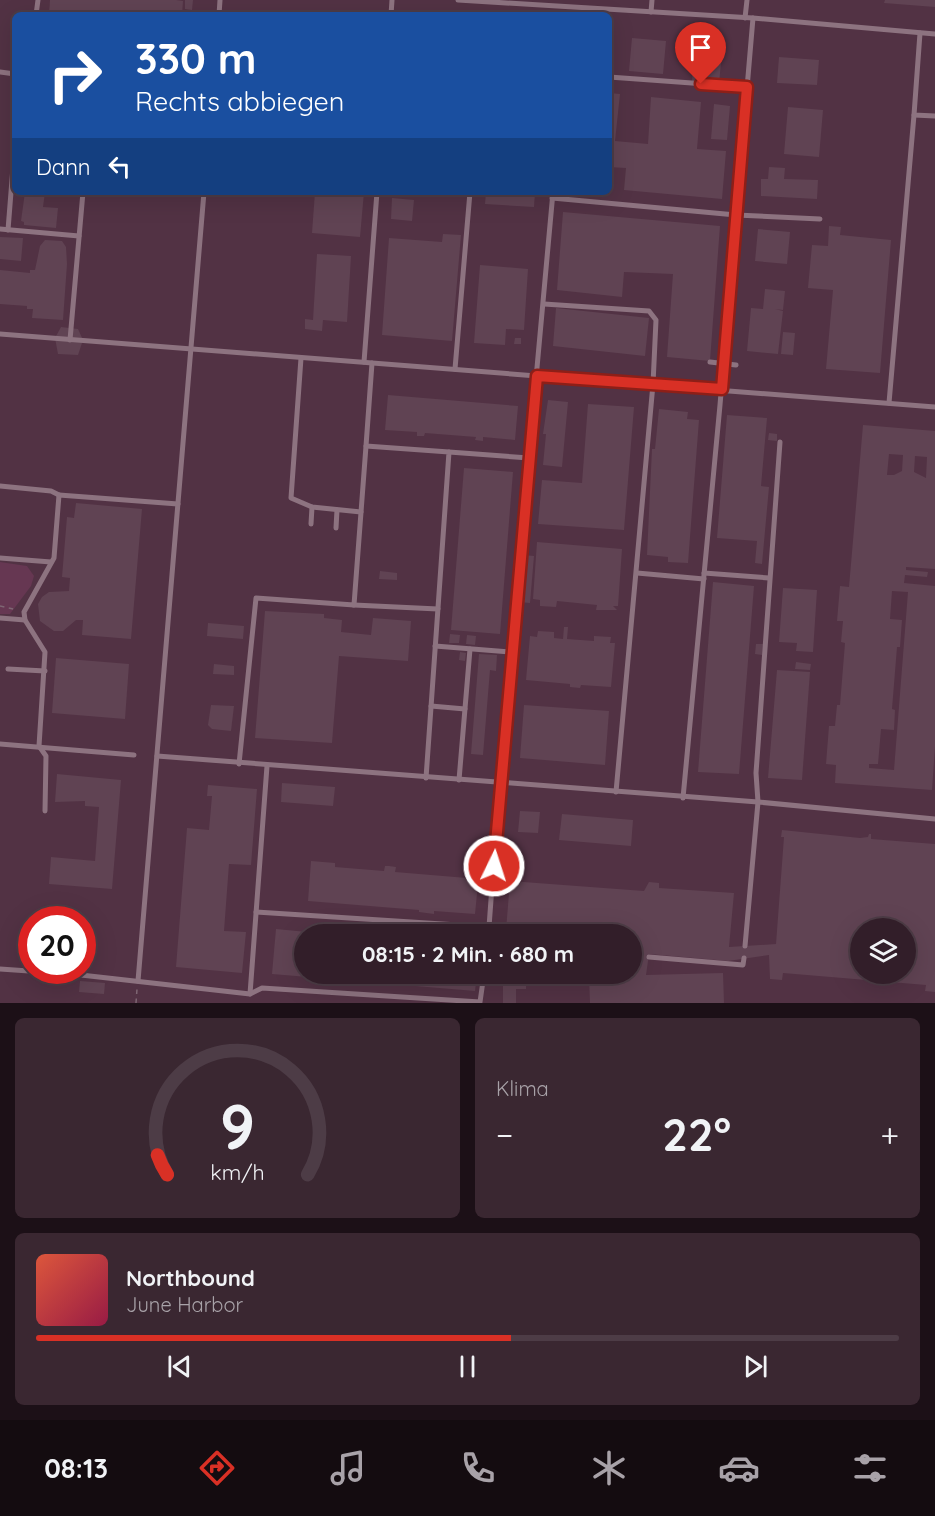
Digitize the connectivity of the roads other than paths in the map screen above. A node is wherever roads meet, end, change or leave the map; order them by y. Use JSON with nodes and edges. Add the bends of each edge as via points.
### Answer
{"nodes":[{"id":1,"x":458,"y":0,"type":"edge"},
{"id":2,"x":652,"y":0,"type":"edge"},
{"id":3,"x":747,"y":0,"type":"edge"},
{"id":4,"x":567,"y":8,"type":"junction"},
{"id":5,"x":568,"y":12,"type":"edge"},
{"id":6,"x":651,"y":12,"type":"junction"},
{"id":7,"x":745,"y":18,"type":"junction"},
{"id":8,"x":753,"y":18,"type":"junction"},
{"id":9,"x":920,"y":33,"type":"junction"},
{"id":10,"x":935,"y":34,"type":"edge"},
{"id":11,"x":612,"y":77,"type":"edge"},
{"id":12,"x":747,"y":87,"type":"junction"},
{"id":13,"x":915,"y":115,"type":"junction"},
{"id":14,"x":935,"y":116,"type":"edge"},
{"id":15,"x":12,"y":167,"type":"edge"},
{"id":16,"x":83,"y":195,"type":"edge"},
{"id":17,"x":204,"y":195,"type":"edge"},
{"id":18,"x":377,"y":195,"type":"edge"},
{"id":19,"x":470,"y":195,"type":"edge"},
{"id":20,"x":553,"y":195,"type":"edge"},
{"id":21,"x":736,"y":215,"type":"junction"},
{"id":22,"x":820,"y":219,"type":"dead end"},
{"id":23,"x":0,"y":230,"type":"edge"},
{"id":24,"x":8,"y":230,"type":"junction"},
{"id":25,"x":79,"y":236,"type":"junction"},
{"id":26,"x":543,"y":304,"type":"junction"},
{"id":27,"x":0,"y":334,"type":"edge"},
{"id":28,"x":70,"y":340,"type":"junction"},
{"id":29,"x":191,"y":349,"type":"junction"},
{"id":30,"x":301,"y":358,"type":"junction"},
{"id":31,"x":364,"y":362,"type":"junction"},
{"id":32,"x":710,"y":362,"type":"dead end"},
{"id":33,"x":372,"y":363,"type":"junction"},
{"id":34,"x":736,"y":365,"type":"dead end"},
{"id":35,"x":455,"y":369,"type":"junction"},
{"id":36,"x":537,"y":376,"type":"junction"},
{"id":37,"x":653,"y":384,"type":"junction"},
{"id":38,"x":722,"y":389,"type":"junction"},
{"id":39,"x":889,"y":403,"type":"junction"},
{"id":40,"x":935,"y":406,"type":"edge"},
{"id":41,"x":780,"y":442,"type":"dead end"},
{"id":42,"x":366,"y":446,"type":"junction"},
{"id":43,"x":449,"y":452,"type":"junction"},
{"id":44,"x":530,"y":458,"type":"junction"},
{"id":45,"x":0,"y":486,"type":"edge"},
{"id":46,"x":59,"y":495,"type":"junction"},
{"id":47,"x":178,"y":504,"type":"junction"},
{"id":48,"x":312,"y":507,"type":"junction"},
{"id":49,"x":338,"y":510,"type":"junction"},
{"id":50,"x":361,"y":512,"type":"junction"},
{"id":51,"x":311,"y":524,"type":"dead end"},
{"id":52,"x":336,"y":528,"type":"dead end"},
{"id":53,"x":0,"y":558,"type":"edge"},
{"id":54,"x":51,"y":562,"type":"junction"},
{"id":55,"x":637,"y":573,"type":"junction"},
{"id":56,"x":704,"y":576,"type":"junction"},
{"id":57,"x":770,"y":578,"type":"junction"},
{"id":58,"x":354,"y":605,"type":"junction"},
{"id":59,"x":438,"y":609,"type":"junction"},
{"id":60,"x":0,"y":618,"type":"edge"},
{"id":61,"x":25,"y":620,"type":"junction"},
{"id":62,"x":435,"y":646,"type":"junction"},
{"id":63,"x":470,"y":649,"type":"junction"},
{"id":64,"x":511,"y":652,"type":"junction"},
{"id":65,"x":8,"y":669,"type":"dead end"},
{"id":66,"x":45,"y":671,"type":"junction"},
{"id":67,"x":431,"y":706,"type":"junction"},
{"id":68,"x":465,"y":709,"type":"junction"},
{"id":69,"x":0,"y":744,"type":"edge"},
{"id":70,"x":39,"y":746,"type":"junction"},
{"id":71,"x":134,"y":754,"type":"dead end"},
{"id":72,"x":156,"y":756,"type":"junction"},
{"id":73,"x":239,"y":764,"type":"junction"},
{"id":74,"x":267,"y":766,"type":"junction"},
{"id":75,"x":426,"y":778,"type":"junction"},
{"id":76,"x":459,"y":780,"type":"junction"},
{"id":77,"x":500,"y":783,"type":"junction"},
{"id":78,"x":616,"y":792,"type":"junction"},
{"id":79,"x":683,"y":798,"type":"junction"},
{"id":80,"x":758,"y":802,"type":"junction"},
{"id":81,"x":45,"y":811,"type":"dead end"},
{"id":82,"x":935,"y":819,"type":"edge"},
{"id":83,"x":256,"y":912,"type":"junction"},
{"id":84,"x":442,"y":924,"type":"edge"},
{"id":85,"x":489,"y":924,"type":"edge"},
{"id":86,"x":745,"y":946,"type":"dead end"},
{"id":87,"x":649,"y":957,"type":"dead end"},
{"id":88,"x":744,"y":958,"type":"dead end"},
{"id":89,"x":0,"y":969,"type":"edge"},
{"id":90,"x":138,"y":981,"type":"junction"},
{"id":91,"x":483,"y":984,"type":"edge"},
{"id":92,"x":250,"y":994,"type":"junction"}],
"edges":[{"from":1,"to":4,"type":"lane"},
{"from":2,"to":6,"type":"lane"},
{"from":3,"to":7,"type":"lane"},
{"from":4,"to":5,"type":"lane"},
{"from":4,"to":6,"type":"lane"},
{"from":6,"to":7,"type":"lane"},
{"from":7,"to":8,"type":"lane"},
{"from":8,"to":9,"type":"lane"},
{"from":8,"to":12,"type":"lane"},
{"from":9,"to":10,"type":"lane"},
{"from":9,"to":13,"type":"lane"},
{"from":11,"to":12,"type":"lane"},
{"from":12,"to":21,"type":"lane"},
{"from":13,"to":14,"type":"lane"},
{"from":13,"to":39,"type":"lane"},
{"from":15,"to":24,"type":"lane"},
{"from":16,"to":25,"type":"lane"},
{"from":17,"to":29,"type":"lane"},
{"from":18,"to":31,"type":"lane"},
{"from":19,"to":35,"type":"lane"},
{"from":20,"to":21,"type":"lane"},
{"from":20,"to":26,"type":"lane"},
{"from":21,"to":22,"type":"lane"},
{"from":21,"to":38,"type":"lane"},
{"from":23,"to":24,"type":"lane"},
{"from":24,"to":25,"type":"lane"},
{"from":25,"to":28,"type":"lane"},
{"from":26,"to":36,"type":"lane"},
{"from":26,"to":37,"type":"lane","via":[[649,311],[656,320]]},
{"from":27,"to":28,"type":"lane"},
{"from":28,"to":29,"type":"lane"},
{"from":29,"to":30,"type":"lane"},
{"from":29,"to":47,"type":"lane"},
{"from":30,"to":31,"type":"lane"},
{"from":30,"to":48,"type":"lane","via":[[291,498]]},
{"from":31,"to":33,"type":"lane"},
{"from":32,"to":34,"type":"lane"},
{"from":33,"to":35,"type":"lane"},
{"from":33,"to":42,"type":"lane"},
{"from":35,"to":36,"type":"lane"},
{"from":36,"to":37,"type":"lane"},
{"from":36,"to":44,"type":"lane"},
{"from":37,"to":38,"type":"lane"},
{"from":37,"to":55,"type":"lane"},
{"from":38,"to":39,"type":"lane"},
{"from":38,"to":56,"type":"lane"},
{"from":39,"to":40,"type":"lane"},
{"from":41,"to":57,"type":"lane"},
{"from":42,"to":43,"type":"lane"},
{"from":42,"to":50,"type":"lane"},
{"from":43,"to":44,"type":"lane"},
{"from":43,"to":59,"type":"lane"},
{"from":44,"to":64,"type":"lane"},
{"from":45,"to":46,"type":"lane"},
{"from":46,"to":47,"type":"lane"},
{"from":46,"to":54,"type":"lane"},
{"from":47,"to":72,"type":"lane"},
{"from":48,"to":49,"type":"lane"},
{"from":48,"to":51,"type":"lane"},
{"from":49,"to":50,"type":"lane"},
{"from":49,"to":52,"type":"lane"},
{"from":50,"to":58,"type":"lane"},
{"from":53,"to":54,"type":"lane"},
{"from":54,"to":61,"type":"lane","via":[[24,612]]},
{"from":55,"to":56,"type":"lane"},
{"from":55,"to":78,"type":"lane"},
{"from":56,"to":57,"type":"lane"},
{"from":56,"to":79,"type":"lane"},
{"from":57,"to":80,"type":"lane","via":[[756,773]]},
{"from":58,"to":59,"type":"lane"},
{"from":58,"to":73,"type":"lane","via":[[256,598]]},
{"from":59,"to":62,"type":"lane"},
{"from":60,"to":61,"type":"lane"},
{"from":61,"to":66,"type":"lane","via":[[42,644]]},
{"from":62,"to":63,"type":"lane"},
{"from":62,"to":67,"type":"lane"},
{"from":63,"to":64,"type":"lane"},
{"from":63,"to":68,"type":"lane"},
{"from":64,"to":77,"type":"lane"},
{"from":65,"to":66,"type":"lane"},
{"from":66,"to":70,"type":"lane"},
{"from":67,"to":68,"type":"lane"},
{"from":67,"to":75,"type":"lane"},
{"from":68,"to":76,"type":"lane"},
{"from":69,"to":70,"type":"lane"},
{"from":70,"to":71,"type":"lane"},
{"from":70,"to":81,"type":"lane","via":[[46,756]]},
{"from":72,"to":73,"type":"lane"},
{"from":72,"to":90,"type":"lane"},
{"from":73,"to":74,"type":"lane"},
{"from":74,"to":75,"type":"lane"},
{"from":74,"to":83,"type":"lane"},
{"from":75,"to":76,"type":"lane"},
{"from":76,"to":77,"type":"lane"},
{"from":77,"to":78,"type":"lane"},
{"from":77,"to":85,"type":"lane"},
{"from":78,"to":79,"type":"lane"},
{"from":79,"to":80,"type":"lane"},
{"from":80,"to":82,"type":"lane"},
{"from":80,"to":86,"type":"lane"},
{"from":83,"to":84,"type":"lane"},
{"from":83,"to":92,"type":"lane"},
{"from":87,"to":88,"type":"lane","via":[[743,965]]},
{"from":89,"to":90,"type":"lane"},
{"from":90,"to":92,"type":"lane"},
{"from":91,"to":92,"type":"lane","via":[[480,1002],[262,988]]}]}
